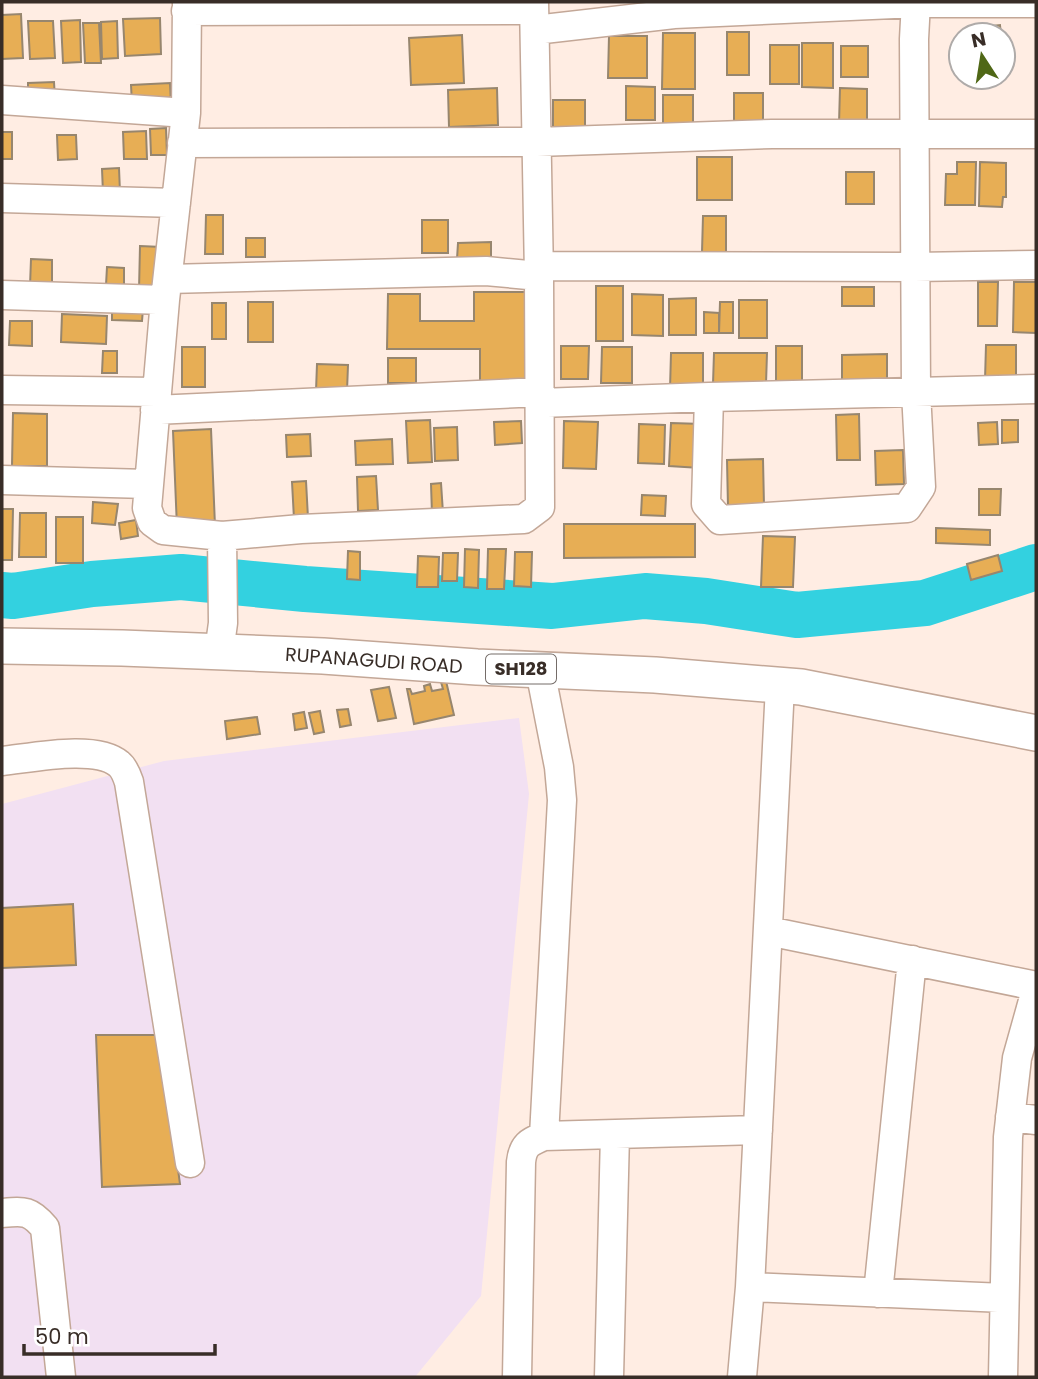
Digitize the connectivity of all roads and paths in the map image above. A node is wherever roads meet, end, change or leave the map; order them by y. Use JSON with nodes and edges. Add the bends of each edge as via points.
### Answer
{"nodes":[{"id":1,"x":916,"y":2,"type":"edge"},
{"id":2,"x":1036,"y":3,"type":"edge"},
{"id":3,"x":186,"y":6,"type":"edge"},
{"id":4,"x":534,"y":14,"type":"edge"},
{"id":5,"x":2,"y":100,"type":"edge"},
{"id":6,"x":186,"y":113,"type":"junction"},
{"id":7,"x":1036,"y":134,"type":"edge"},
{"id":8,"x":915,"y":135,"type":"junction"},
{"id":9,"x":537,"y":142,"type":"junction"},
{"id":10,"x":183,"y":143,"type":"junction"},
{"id":11,"x":2,"y":198,"type":"edge"},
{"id":12,"x":176,"y":203,"type":"junction"},
{"id":13,"x":1036,"y":265,"type":"edge"},
{"id":14,"x":915,"y":267,"type":"junction"},
{"id":15,"x":539,"y":271,"type":"junction"},
{"id":16,"x":167,"y":289,"type":"junction"},
{"id":17,"x":2,"y":295,"type":"edge"},
{"id":18,"x":1036,"y":389,"type":"edge"},
{"id":19,"x":2,"y":390,"type":"edge"},
{"id":20,"x":916,"y":392,"type":"junction"},
{"id":21,"x":709,"y":397,"type":"junction"},
{"id":22,"x":540,"y":398,"type":"junction"},
{"id":23,"x":155,"y":401,"type":"junction"},
{"id":24,"x":2,"y":480,"type":"edge"},
{"id":25,"x":148,"y":484,"type":"junction"},
{"id":26,"x":222,"y":536,"type":"junction"},
{"id":27,"x":221,"y":637,"type":"junction"},
{"id":28,"x":2,"y":646,"type":"edge"},
{"id":29,"x":540,"y":670,"type":"junction"},
{"id":30,"x":780,"y":685,"type":"junction"},
{"id":31,"x":1031,"y":729,"type":"edge"},
{"id":32,"x":2,"y":761,"type":"edge"},
{"id":33,"x":768,"y":931,"type":"junction"},
{"id":34,"x":912,"y":960,"type":"junction"},
{"id":35,"x":1036,"y":988,"type":"edge"},
{"id":36,"x":1023,"y":1119,"type":"edge"},
{"id":37,"x":758,"y":1130,"type":"junction"},
{"id":38,"x":615,"y":1133,"type":"junction"},
{"id":39,"x":544,"y":1136,"type":"junction"},
{"id":40,"x":190,"y":1163,"type":"dead end"},
{"id":41,"x":2,"y":1213,"type":"edge"},
{"id":42,"x":750,"y":1287,"type":"junction"},
{"id":43,"x":878,"y":1293,"type":"junction"},
{"id":44,"x":1004,"y":1298,"type":"junction"},
{"id":45,"x":61,"y":1377,"type":"edge"},
{"id":46,"x":517,"y":1377,"type":"edge"},
{"id":47,"x":609,"y":1377,"type":"edge"},
{"id":48,"x":742,"y":1377,"type":"edge"},
{"id":49,"x":1003,"y":1377,"type":"edge"}],
"edges":[{"from":1,"to":2,"type":"street"},
{"from":1,"to":4,"type":"street","via":[[674,14]]},
{"from":1,"to":8,"type":"street"},
{"from":3,"to":4,"type":"street"},
{"from":3,"to":6,"type":"street"},
{"from":4,"to":9,"type":"street"},
{"from":5,"to":6,"type":"street"},
{"from":6,"to":10,"type":"street"},
{"from":7,"to":8,"type":"street"},
{"from":8,"to":9,"type":"street","via":[[772,134]]},
{"from":8,"to":14,"type":"street"},
{"from":9,"to":10,"type":"street"},
{"from":9,"to":15,"type":"street"},
{"from":10,"to":12,"type":"street"},
{"from":11,"to":12,"type":"street"},
{"from":12,"to":16,"type":"street"},
{"from":13,"to":14,"type":"street"},
{"from":14,"to":15,"type":"street"},
{"from":14,"to":20,"type":"street"},
{"from":15,"to":16,"type":"street"},
{"from":15,"to":22,"type":"street"},
{"from":16,"to":17,"type":"street"},
{"from":16,"to":23,"type":"street"},
{"from":18,"to":20,"type":"street"},
{"from":19,"to":23,"type":"street"},
{"from":20,"to":21,"type":"street"},
{"from":20,"to":21,"type":"street","via":[[921,487],[907,508],[720,520],[706,504]]},
{"from":21,"to":22,"type":"street"},
{"from":22,"to":23,"type":"street"},
{"from":22,"to":26,"type":"street","via":[[540,507],[524,519]]},
{"from":23,"to":25,"type":"street"},
{"from":24,"to":25,"type":"street"},
{"from":25,"to":26,"type":"street","via":[[147,508],[152,522],[163,530]]},
{"from":26,"to":27,"type":"street"},
{"from":27,"to":28,"type":"main road","name":"RUPANAGUDI ROAD","number":"SH128"},
{"from":27,"to":29,"type":"main road","name":"RUPANAGUDI ROAD","number":"SH128","via":[[323,656]]},
{"from":29,"to":30,"type":"main road","name":"RUPANAGUDI ROAD","number":"SH128"},
{"from":29,"to":39,"type":"street","via":[[562,800]]},
{"from":30,"to":31,"type":"main road","name":"RUPANAGUDI ROAD","number":"SH128"},
{"from":30,"to":33,"type":"street"},
{"from":32,"to":40,"type":"street","via":[[105,755],[122,765],[130,782]]},
{"from":33,"to":34,"type":"street"},
{"from":33,"to":37,"type":"street"},
{"from":34,"to":35,"type":"street"},
{"from":34,"to":43,"type":"street"},
{"from":35,"to":36,"type":"street","via":[[1017,1058]]},
{"from":36,"to":44,"type":"street","via":[[1005,1218]]},
{"from":37,"to":38,"type":"street"},
{"from":37,"to":42,"type":"street"},
{"from":38,"to":39,"type":"street"},
{"from":38,"to":47,"type":"street"},
{"from":39,"to":46,"type":"street","via":[[527,1142],[522,1151]]},
{"from":41,"to":45,"type":"street","via":[[23,1211],[34,1215],[45,1228]]},
{"from":42,"to":43,"type":"street"},
{"from":42,"to":48,"type":"street"},
{"from":43,"to":44,"type":"street"},
{"from":44,"to":49,"type":"street"}]}
